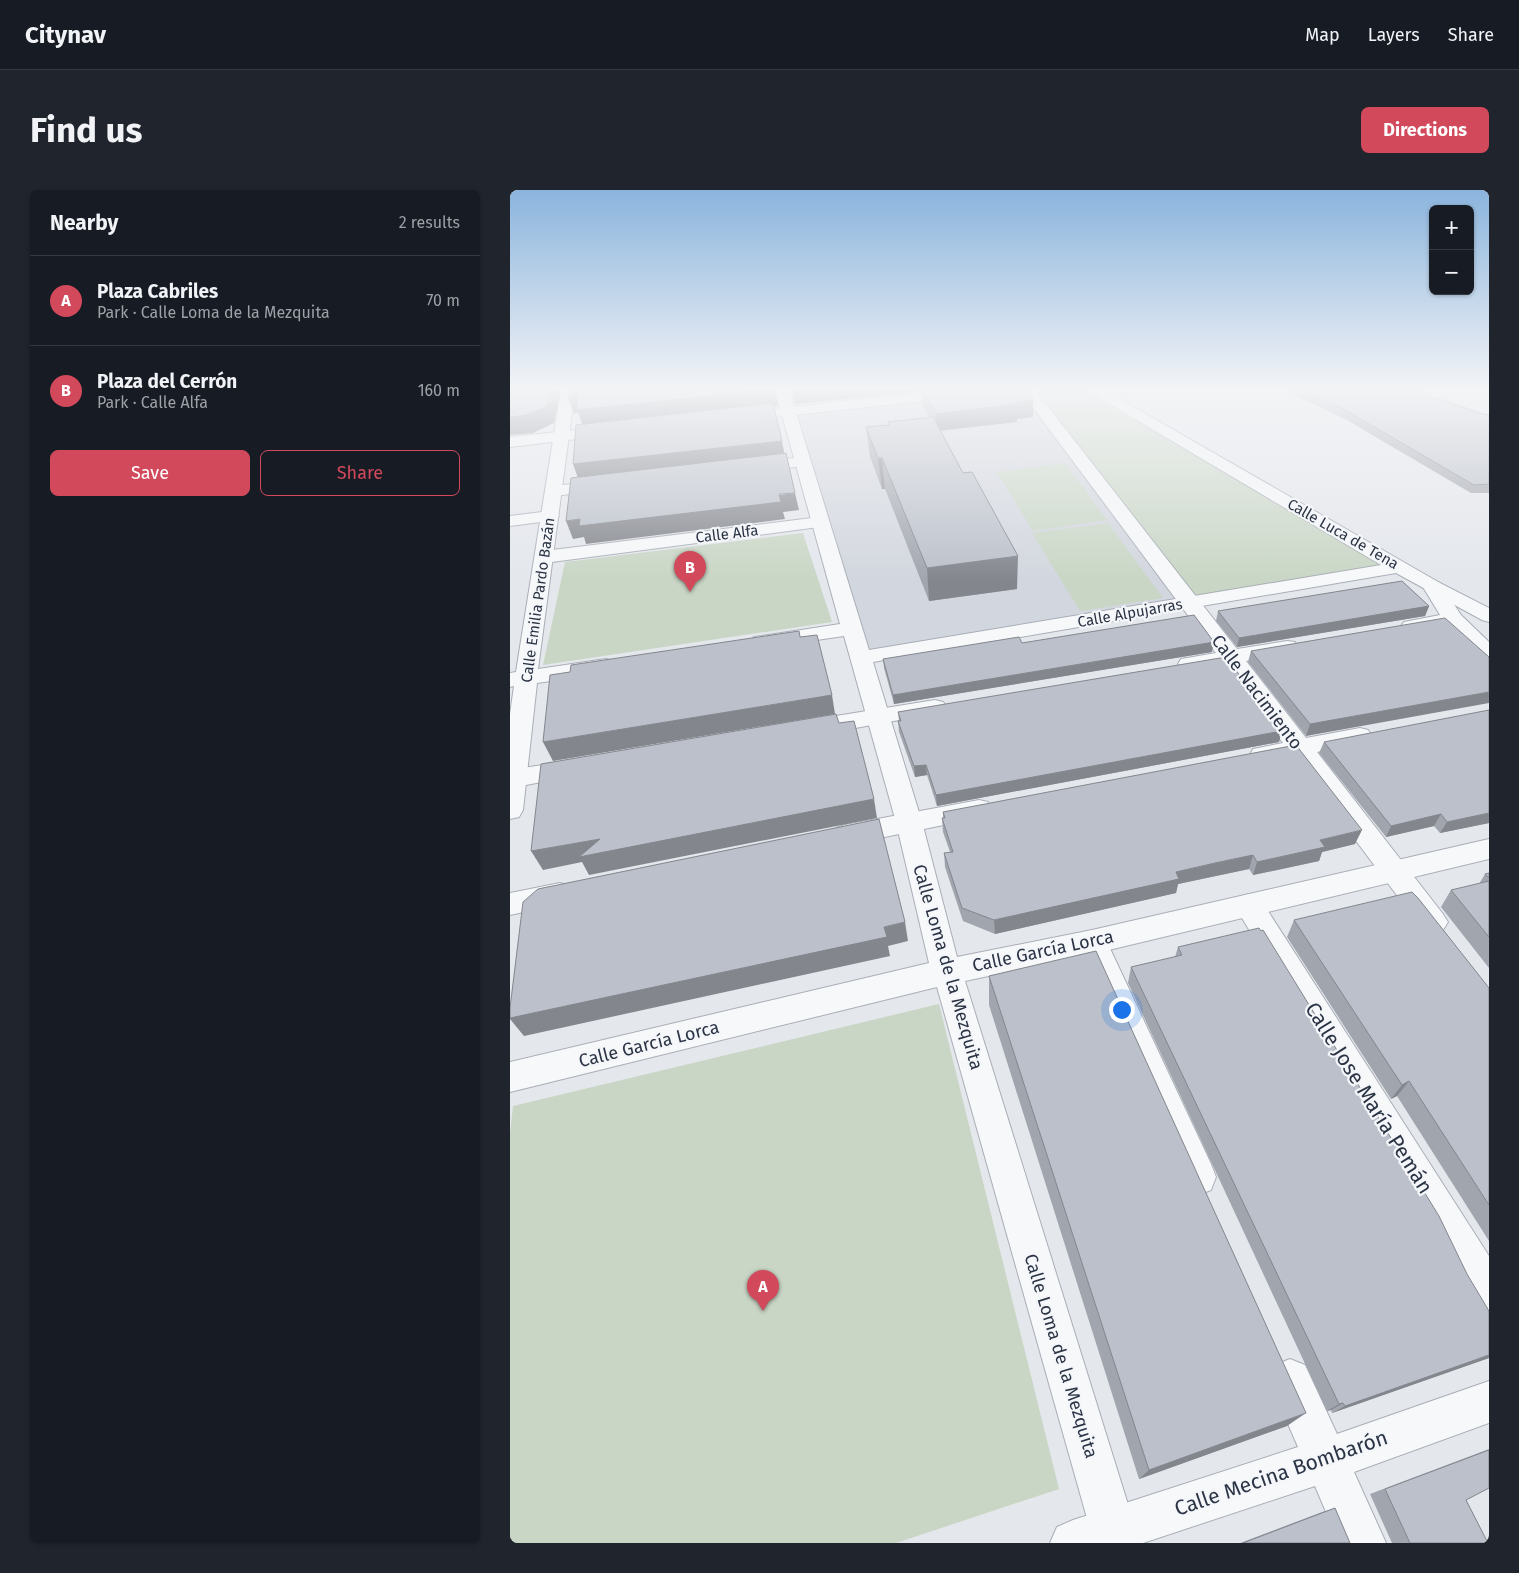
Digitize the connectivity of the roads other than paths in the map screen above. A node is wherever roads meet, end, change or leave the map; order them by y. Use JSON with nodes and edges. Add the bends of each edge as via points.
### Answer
{"nodes":[{"id":1,"x":560,"y":453,"type":"edge"},
{"id":2,"x":800,"y":453,"type":"edge"},
{"id":3,"x":1075,"y":453,"type":"edge"},
{"id":4,"x":1203,"y":453,"type":"edge"},
{"id":5,"x":803,"y":462,"type":"junction"},
{"id":6,"x":736,"y":470,"type":"edge"},
{"id":7,"x":621,"y":484,"type":"edge"},
{"id":8,"x":554,"y":491,"type":"junction"},
{"id":9,"x":550,"y":516,"type":"junction"},
{"id":10,"x":510,"y":521,"type":"edge"},
{"id":11,"x":820,"y":522,"type":"junction"},
{"id":12,"x":544,"y":557,"type":"junction"},
{"id":13,"x":1400,"y":567,"type":"junction"},
{"id":14,"x":1433,"y":587,"type":"junction"},
{"id":15,"x":1189,"y":603,"type":"junction"},
{"id":16,"x":1489,"y":616,"type":"edge"},
{"id":17,"x":1453,"y":619,"type":"junction"},
{"id":18,"x":852,"y":628,"type":"junction"},
{"id":19,"x":1395,"y":629,"type":"edge"},
{"id":20,"x":1308,"y":644,"type":"edge"},
{"id":21,"x":743,"y":645,"type":"edge"},
{"id":22,"x":1489,"y":654,"type":"edge"},
{"id":23,"x":1230,"y":657,"type":"junction"},
{"id":24,"x":860,"y":658,"type":"junction"},
{"id":25,"x":625,"y":663,"type":"edge"},
{"id":26,"x":1172,"y":667,"type":"edge"},
{"id":27,"x":518,"y":679,"type":"edge"},
{"id":28,"x":956,"y":704,"type":"edge"},
{"id":29,"x":878,"y":717,"type":"junction"},
{"id":30,"x":799,"y":730,"type":"edge"},
{"id":31,"x":1384,"y":731,"type":"edge"},
{"id":32,"x":1299,"y":748,"type":"junction"},
{"id":33,"x":1241,"y":759,"type":"edge"},
{"id":34,"x":592,"y":765,"type":"edge"},
{"id":35,"x":512,"y":779,"type":"edge"},
{"id":36,"x":1006,"y":804,"type":"edge"},
{"id":37,"x":510,"y":810,"type":"edge"},
{"id":38,"x":909,"y":822,"type":"junction"},
{"id":39,"x":821,"y":840,"type":"edge"},
{"id":40,"x":1489,"y":849,"type":"edge"},
{"id":41,"x":1394,"y":872,"type":"junction"},
{"id":42,"x":578,"y":890,"type":"edge"},
{"id":43,"x":510,"y":904,"type":"edge"},
{"id":44,"x":1249,"y":905,"type":"junction"},
{"id":45,"x":1447,"y":940,"type":"edge"},
{"id":46,"x":1092,"y":942,"type":"junction"},
{"id":47,"x":946,"y":972,"type":"junction"},
{"id":48,"x":510,"y":1077,"type":"edge"},
{"id":49,"x":1212,"y":1207,"type":"edge"},
{"id":50,"x":1489,"y":1292,"type":"edge"},
{"id":51,"x":1278,"y":1351,"type":"edge"},
{"id":52,"x":1489,"y":1402,"type":"edge"},
{"id":53,"x":1326,"y":1460,"type":"junction"},
{"id":54,"x":1115,"y":1536,"type":"edge"},
{"id":55,"x":1073,"y":1543,"type":"edge"},
{"id":56,"x":1363,"y":1543,"type":"edge"}],
"edges":[{"from":1,"to":8,"type":"street","name":"Calle Emilia Pardo Bazán"},
{"from":2,"to":5,"type":"street","name":"Calle Loma de la Mezquita"},
{"from":3,"to":15,"type":"street","name":"Calle Nacimiento"},
{"from":4,"to":13,"type":"street","name":"Calle Luca de Tena"},
{"from":5,"to":6,"type":"street"},
{"from":5,"to":11,"type":"street","name":"Calle Loma de la Mezquita"},
{"from":7,"to":8,"type":"street"},
{"from":8,"to":9,"type":"street","name":"Calle Emilia Pardo Bazán"},
{"from":9,"to":10,"type":"street"},
{"from":9,"to":12,"type":"street","name":"Calle Emilia Pardo Bazán"},
{"from":11,"to":12,"type":"street","name":"Calle Alfa"},
{"from":11,"to":18,"type":"street","name":"Calle Loma de la Mezquita"},
{"from":12,"to":27,"type":"street","name":"Calle Emilia Pardo Bazán"},
{"from":13,"to":14,"type":"street","name":"Calle Luca de Tena"},
{"from":13,"to":15,"type":"street","name":"Calle Alpujarras"},
{"from":14,"to":16,"type":"street","name":"Calle Luca de Tena"},
{"from":14,"to":17,"type":"street"},
{"from":15,"to":23,"type":"street","name":"Calle Nacimiento"},
{"from":15,"to":24,"type":"street","name":"Calle Alpujarras"},
{"from":17,"to":19,"type":"street"},
{"from":17,"to":22,"type":"street"},
{"from":18,"to":21,"type":"street"},
{"from":18,"to":24,"type":"street","name":"Calle Loma de la Mezquita"},
{"from":20,"to":23,"type":"street"},
{"from":23,"to":26,"type":"street"},
{"from":23,"to":32,"type":"street","name":"Calle Nacimiento"},
{"from":24,"to":29,"type":"street","name":"Calle Loma de la Mezquita"},
{"from":25,"to":27,"type":"street"},
{"from":27,"to":35,"type":"street","name":"Calle Emilia Pardo Bazán"},
{"from":28,"to":29,"type":"street"},
{"from":29,"to":30,"type":"street"},
{"from":29,"to":38,"type":"street","name":"Calle Loma de la Mezquita"},
{"from":31,"to":32,"type":"street"},
{"from":32,"to":33,"type":"street"},
{"from":32,"to":41,"type":"street","name":"Calle Nacimiento"},
{"from":34,"to":35,"type":"street"},
{"from":35,"to":37,"type":"street","name":"Calle Emilia Pardo Bazán"},
{"from":36,"to":38,"type":"street"},
{"from":38,"to":39,"type":"street"},
{"from":38,"to":47,"type":"street","name":"Calle Loma de la Mezquita"},
{"from":40,"to":41,"type":"street","name":"Calle García Lorca"},
{"from":41,"to":44,"type":"street","name":"Calle García Lorca"},
{"from":41,"to":45,"type":"street","name":"Calle Nacimiento"},
{"from":42,"to":43,"type":"street"},
{"from":44,"to":46,"type":"street","name":"Calle García Lorca"},
{"from":44,"to":50,"type":"street","name":"Calle Jose María Pemán"},
{"from":46,"to":47,"type":"street","name":"Calle García Lorca"},
{"from":46,"to":49,"type":"street"},
{"from":47,"to":48,"type":"street","name":"Calle García Lorca"},
{"from":47,"to":54,"type":"street","name":"Calle Loma de la Mezquita"},
{"from":51,"to":53,"type":"street"},
{"from":52,"to":53,"type":"street","name":"Calle Mecina Bombarón"},
{"from":53,"to":54,"type":"street","name":"Calle Mecina Bombarón"},
{"from":53,"to":56,"type":"street"},
{"from":54,"to":55,"type":"street","name":"Calle Mecina Bombarón"}]}
